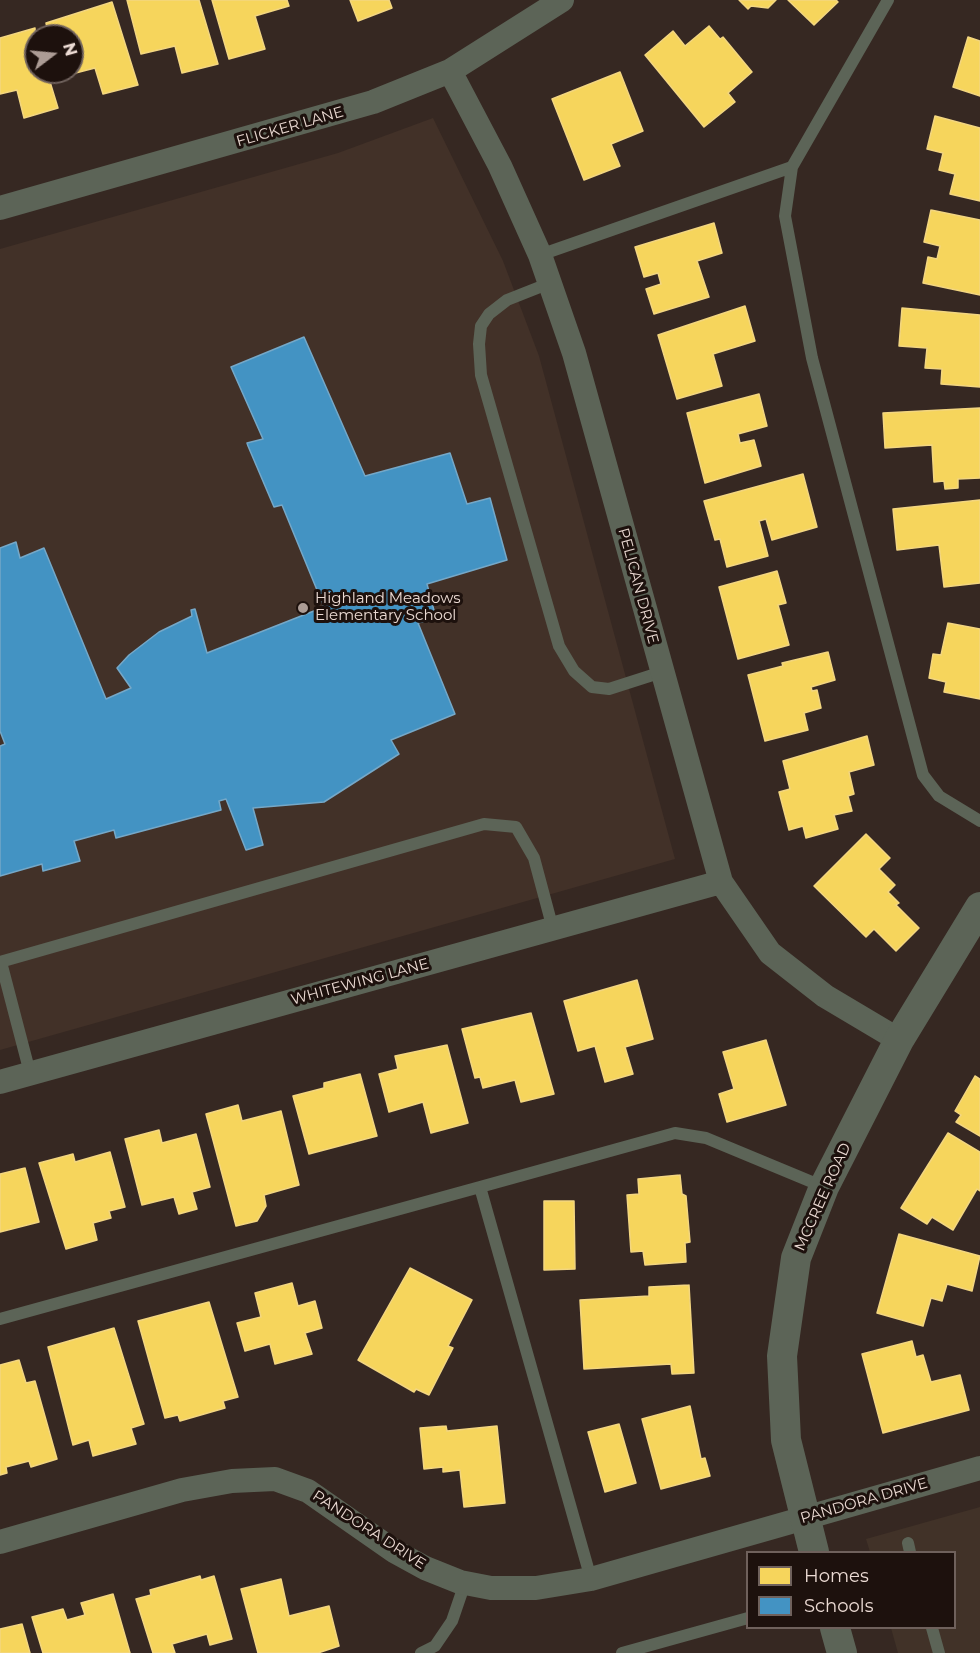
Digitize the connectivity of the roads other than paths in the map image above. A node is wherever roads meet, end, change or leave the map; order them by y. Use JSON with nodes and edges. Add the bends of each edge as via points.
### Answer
{"nodes":[{"id":1,"x":562,"y":0,"type":"edge"},
{"id":2,"x":888,"y":0,"type":"edge"},
{"id":3,"x":450,"y":71,"type":"junction"},
{"id":4,"x":792,"y":167,"type":"junction"},
{"id":5,"x":0,"y":208,"type":"edge"},
{"id":6,"x":540,"y":255,"type":"junction"},
{"id":7,"x":549,"y":283,"type":"junction"},
{"id":8,"x":662,"y":672,"type":"junction"},
{"id":9,"x":980,"y":821,"type":"edge"},
{"id":10,"x":721,"y":882,"type":"junction"},
{"id":11,"x":980,"y":907,"type":"edge"},
{"id":12,"x":553,"y":929,"type":"junction"},
{"id":13,"x":1,"y":962,"type":"edge"},
{"id":14,"x":899,"y":1040,"type":"junction"},
{"id":15,"x":30,"y":1073,"type":"junction"},
{"id":16,"x":0,"y":1082,"type":"edge"},
{"id":17,"x":480,"y":1186,"type":"junction"},
{"id":18,"x":824,"y":1187,"type":"junction"},
{"id":19,"x":0,"y":1319,"type":"edge"},
{"id":20,"x":980,"y":1468,"type":"edge"},
{"id":21,"x":804,"y":1517,"type":"junction"},
{"id":22,"x":0,"y":1542,"type":"edge"},
{"id":23,"x":814,"y":1551,"type":"edge"},
{"id":24,"x":591,"y":1579,"type":"junction"},
{"id":25,"x":465,"y":1583,"type":"junction"},
{"id":26,"x":746,"y":1618,"type":"edge"},
{"id":27,"x":835,"y":1629,"type":"edge"},
{"id":28,"x":932,"y":1629,"type":"edge"},
{"id":29,"x":421,"y":1653,"type":"edge"},
{"id":30,"x":622,"y":1653,"type":"edge"},
{"id":31,"x":842,"y":1653,"type":"edge"},
{"id":32,"x":939,"y":1653,"type":"edge"}],
"edges":[{"from":1,"to":3,"type":"street","name":"FLICKER LANE"},
{"from":2,"to":4,"type":"lane"},
{"from":3,"to":5,"type":"street","name":"FLICKER LANE","via":[[373,102]]},
{"from":3,"to":6,"type":"street","name":"PELICAN DRIVE","via":[[500,166]]},
{"from":4,"to":6,"type":"lane"},
{"from":4,"to":9,"type":"lane","via":[[785,216],[812,358],[923,774],[939,796]]},
{"from":6,"to":7,"type":"street","name":"PELICAN DRIVE"},
{"from":7,"to":8,"type":"street","name":"PELICAN DRIVE","via":[[574,353]]},
{"from":7,"to":8,"type":"lane","via":[[507,300],[489,314],[478,344],[481,375],[560,646],[574,671],[592,687],[609,689]]},
{"from":8,"to":10,"type":"street","name":"PELICAN DRIVE"},
{"from":10,"to":12,"type":"street","name":"WHITEWING LANE"},
{"from":10,"to":14,"type":"street","name":"PELICAN DRIVE","via":[[770,953],[825,996]]},
{"from":11,"to":14,"type":"street","name":"MCCREE ROAD"},
{"from":12,"to":13,"type":"lane","via":[[534,858],[516,827],[484,824]]},
{"from":12,"to":15,"type":"street","name":"WHITEWING LANE"},
{"from":13,"to":15,"type":"lane"},
{"from":14,"to":18,"type":"street","name":"MCCREE ROAD"},
{"from":15,"to":16,"type":"street","name":"WHITEWING LANE"},
{"from":17,"to":18,"type":"lane","via":[[675,1133],[706,1138]]},
{"from":17,"to":19,"type":"lane"},
{"from":17,"to":24,"type":"lane"},
{"from":18,"to":21,"type":"street","name":"MCCREE ROAD","via":[[796,1258],[782,1356],[786,1440]]},
{"from":20,"to":21,"type":"street","name":"PANDORA DRIVE"},
{"from":21,"to":23,"type":"street","name":"MCCREE ROAD"},
{"from":21,"to":24,"type":"street","name":"PANDORA DRIVE"},
{"from":22,"to":25,"type":"street","name":"PANDORA DRIVE","via":[[182,1490],[232,1481],[275,1479],[308,1491],[425,1568]]},
{"from":24,"to":25,"type":"street","name":"PANDORA DRIVE","via":[[536,1588],[491,1588]]},
{"from":25,"to":29,"type":"lane","via":[[452,1621],[435,1646]]},
{"from":26,"to":30,"type":"lane"},
{"from":27,"to":31,"type":"street"},
{"from":28,"to":32,"type":"lane"}]}
